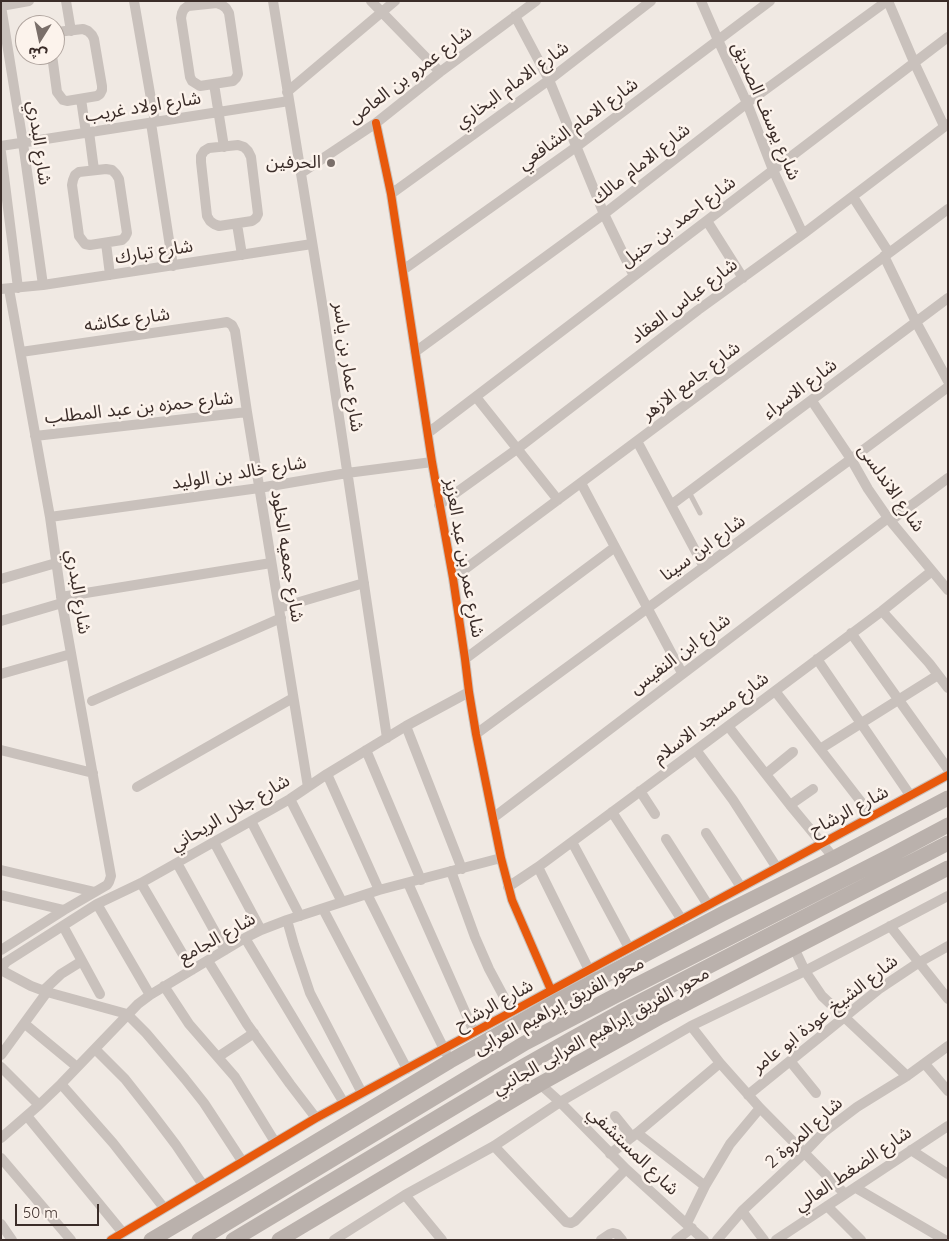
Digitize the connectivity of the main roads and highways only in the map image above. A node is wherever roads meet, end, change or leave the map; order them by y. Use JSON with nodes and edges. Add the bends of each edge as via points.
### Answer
{"nodes":[{"id":1,"x":948,"y":798,"type":"edge"},
{"id":2,"x":948,"y":824,"type":"edge"},
{"id":3,"x":948,"y":843,"type":"edge"},
{"id":4,"x":948,"y":868,"type":"edge"},
{"id":5,"x":662,"y":1016,"type":"junction"},
{"id":6,"x":574,"y":1038,"type":"junction"},
{"id":7,"x":151,"y":1240,"type":"edge"},
{"id":8,"x":199,"y":1240,"type":"edge"},
{"id":9,"x":233,"y":1240,"type":"edge"},
{"id":10,"x":279,"y":1240,"type":"edge"}],
"edges":[{"from":1,"to":7,"type":"main road","via":[[834,858],[592,976],[447,1055],[262,1175]]},
{"from":2,"to":8,"type":"main road","name":"محور الفريق إبراهيم العرابى","via":[[525,1043]]},
{"from":3,"to":6,"type":"main road","name":"محور الفريق إبراهيم العرابى"},
{"from":4,"to":5,"type":"main road","name":"محور الفريق إبراهيم العرابى الجانبي"},
{"from":5,"to":6,"type":"main road"},
{"from":5,"to":10,"type":"main road","name":"محور الفريق إبراهيم العرابى الجانبي","via":[[540,1084]]},
{"from":6,"to":9,"type":"main road","name":"محور الفريق إبراهيم العرابى"}]}
